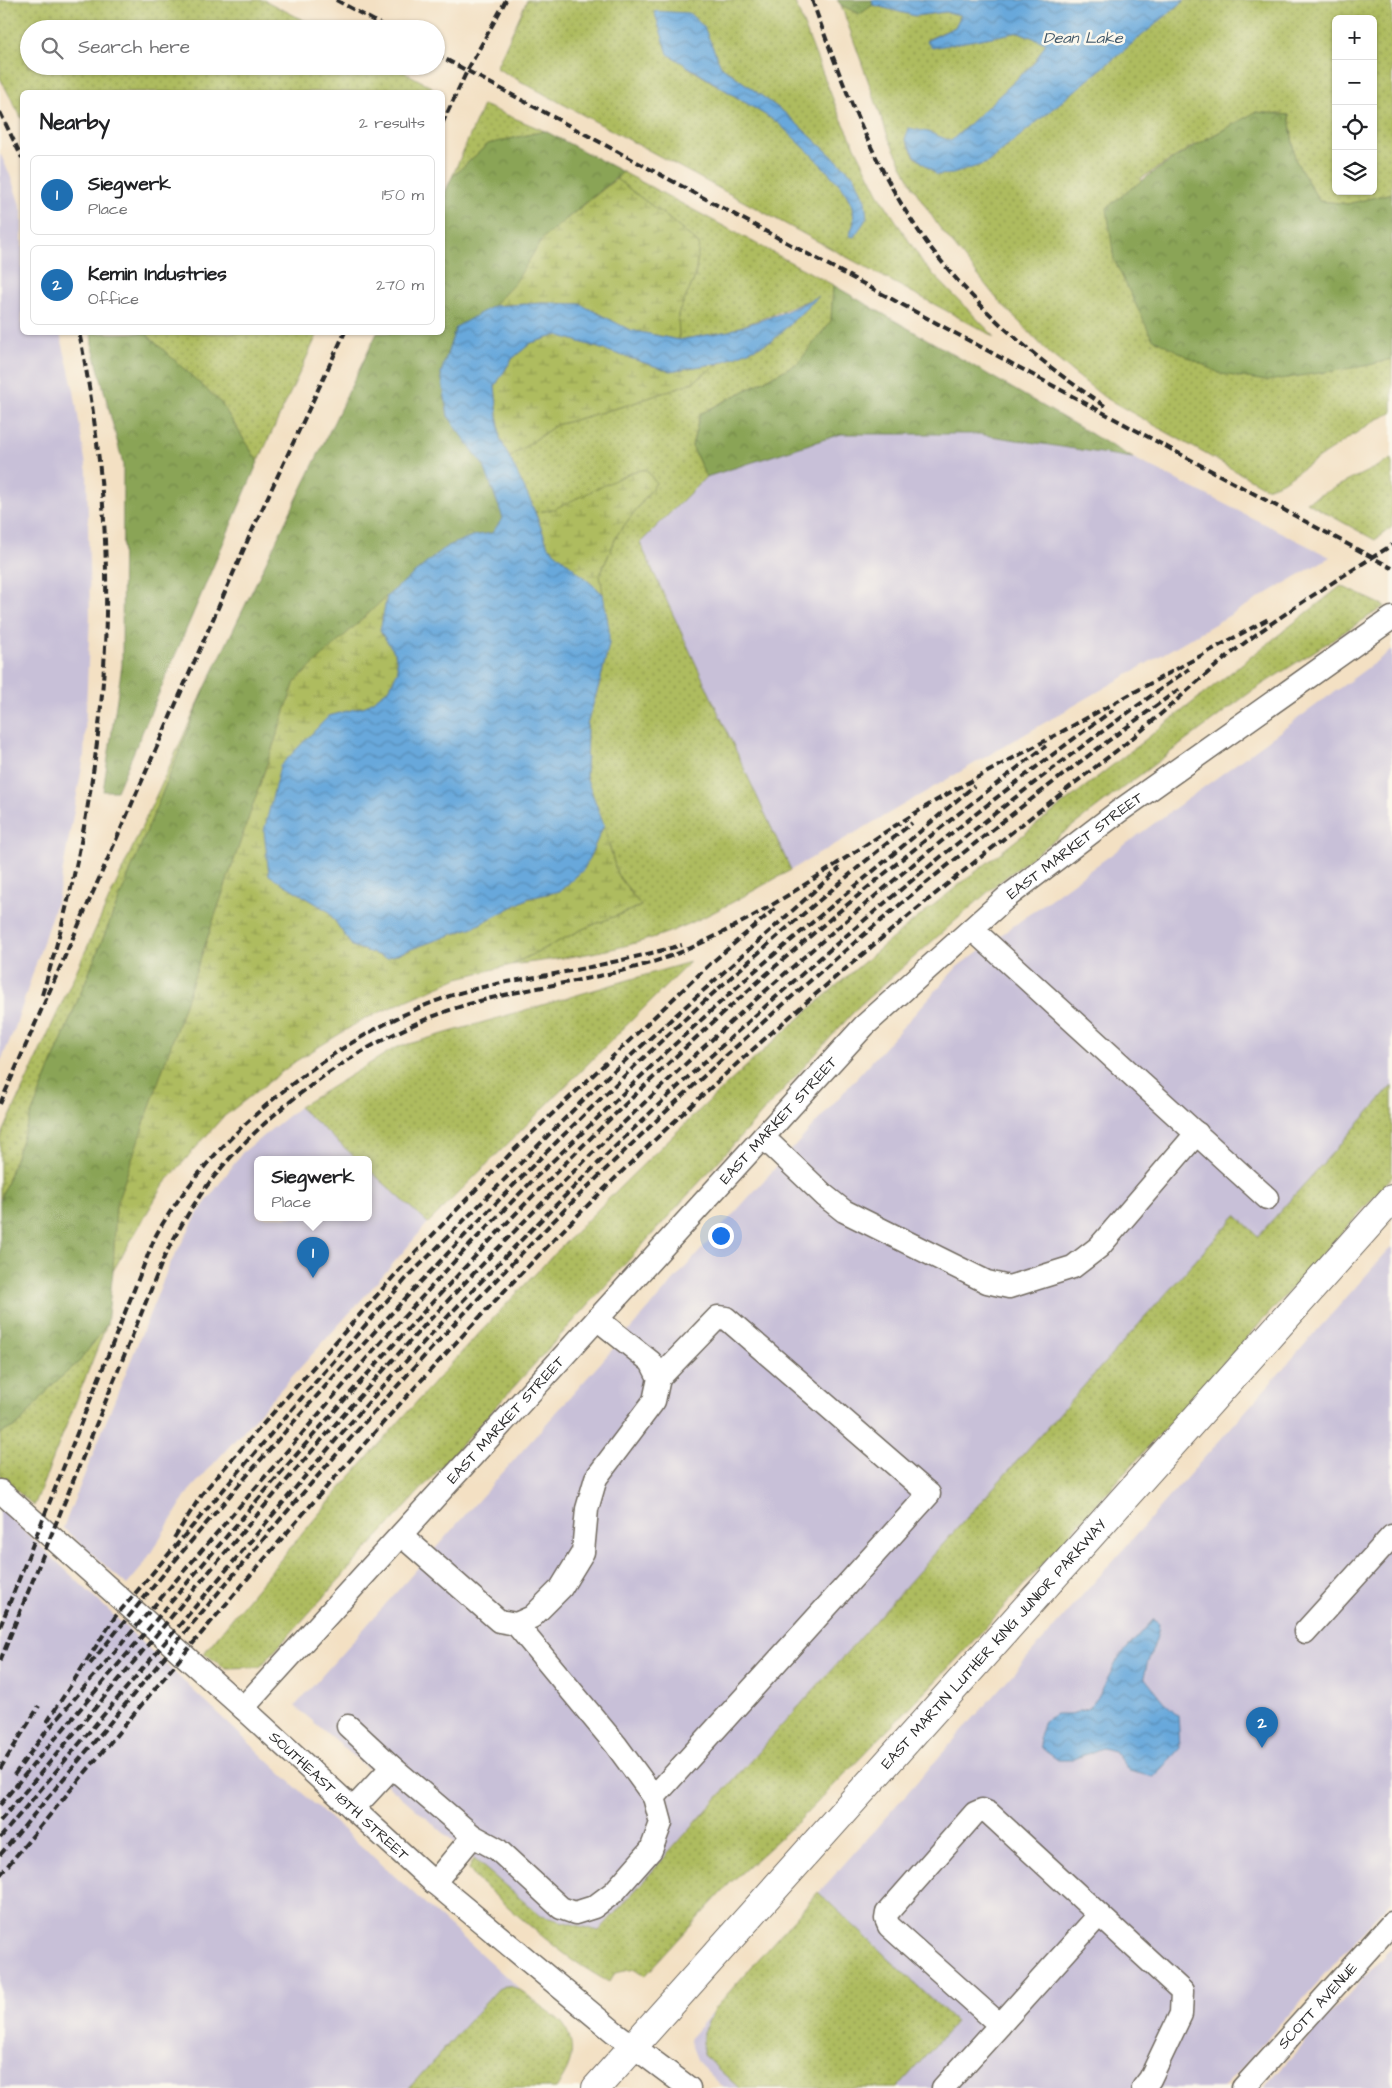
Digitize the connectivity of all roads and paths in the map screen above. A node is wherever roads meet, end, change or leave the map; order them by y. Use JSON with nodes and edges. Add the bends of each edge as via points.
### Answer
{"nodes":[{"id":1,"x":1392,"y":618,"type":"edge"},
{"id":2,"x":972,"y":929,"type":"junction"},
{"id":3,"x":1196,"y":1133,"type":"junction"},
{"id":4,"x":763,"y":1137,"type":"junction"},
{"id":5,"x":1267,"y":1198,"type":"dead end"},
{"id":6,"x":1392,"y":1199,"type":"edge"},
{"id":7,"x":597,"y":1319,"type":"junction"},
{"id":8,"x":660,"y":1378,"type":"junction"},
{"id":9,"x":0,"y":1491,"type":"edge"},
{"id":10,"x":401,"y":1535,"type":"junction"},
{"id":11,"x":1392,"y":1536,"type":"edge"},
{"id":12,"x":516,"y":1624,"type":"junction"},
{"id":13,"x":1305,"y":1632,"type":"dead end"},
{"id":14,"x":243,"y":1708,"type":"junction"},
{"id":15,"x":348,"y":1726,"type":"dead end"},
{"id":16,"x":392,"y":1767,"type":"junction"},
{"id":17,"x":654,"y":1797,"type":"junction"},
{"id":18,"x":353,"y":1809,"type":"junction"},
{"id":19,"x":472,"y":1836,"type":"junction"},
{"id":20,"x":434,"y":1883,"type":"junction"},
{"id":21,"x":1099,"y":1914,"type":"junction"},
{"id":22,"x":1392,"y":1923,"type":"edge"},
{"id":23,"x":1000,"y":2025,"type":"junction"},
{"id":24,"x":634,"y":2047,"type":"junction"},
{"id":25,"x":596,"y":2088,"type":"edge"},
{"id":26,"x":689,"y":2088,"type":"edge"},
{"id":27,"x":943,"y":2088,"type":"edge"},
{"id":28,"x":1143,"y":2088,"type":"edge"},
{"id":29,"x":1243,"y":2088,"type":"edge"}],
"edges":[{"from":1,"to":2,"type":"street","name":"EAST MARKET STREET","via":[[1118,812],[1007,897]]},
{"from":2,"to":3,"type":"street"},
{"from":2,"to":4,"type":"street","name":"EAST MARKET STREET","via":[[864,1026]]},
{"from":3,"to":4,"type":"street","via":[[1099,1247],[1073,1267],[1010,1287],[987,1282],[844,1211]]},
{"from":3,"to":5,"type":"street"},
{"from":4,"to":7,"type":"street","name":"EAST MARKET STREET"},
{"from":6,"to":24,"type":"main road","name":"EAST MARTIN LUTHER KING JUNIOR PARKWAY"},
{"from":7,"to":8,"type":"street","via":[[651,1362]]},
{"from":7,"to":10,"type":"street","name":"EAST MARKET STREET"},
{"from":8,"to":12,"type":"street","via":[[654,1401],[596,1478],[587,1508],[583,1552],[560,1588],[532,1617]]},
{"from":8,"to":17,"type":"street","via":[[718,1317],[726,1318],[928,1494]]},
{"from":9,"to":14,"type":"street","name":"SOUTHEAST 18TH STREET"},
{"from":10,"to":12,"type":"street","via":[[500,1621]]},
{"from":10,"to":14,"type":"street","name":"EAST MARKET STREET"},
{"from":11,"to":13,"type":"street"},
{"from":12,"to":17,"type":"street","via":[[616,1745]]},
{"from":14,"to":18,"type":"street","name":"SOUTHEAST 18TH STREET"},
{"from":15,"to":16,"type":"street"},
{"from":16,"to":18,"type":"street"},
{"from":16,"to":19,"type":"street"},
{"from":17,"to":19,"type":"street","via":[[661,1823],[651,1850],[614,1892],[594,1908],[575,1913],[561,1908],[498,1849]]},
{"from":18,"to":20,"type":"street","name":"SOUTHEAST 18TH STREET"},
{"from":19,"to":20,"type":"street"},
{"from":20,"to":24,"type":"street","name":"SOUTHEAST 18TH STREET"},
{"from":21,"to":23,"type":"street"},
{"from":21,"to":23,"type":"street","via":[[989,1813],[976,1812],[887,1913],[886,1919],[889,1926]]},
{"from":21,"to":28,"type":"street","via":[[1182,1990],[1181,2014]]},
{"from":22,"to":29,"type":"street","name":"SCOTT AVENUE"},
{"from":23,"to":27,"type":"street"},
{"from":24,"to":25,"type":"main road","name":"EAST MARTIN LUTHER KING JUNIOR PARKWAY"},
{"from":24,"to":26,"type":"street","name":"SOUTHEAST 18TH STREET"}]}
